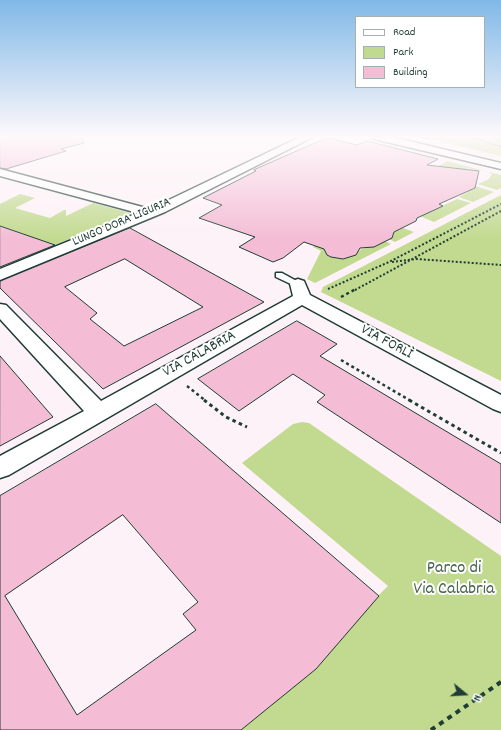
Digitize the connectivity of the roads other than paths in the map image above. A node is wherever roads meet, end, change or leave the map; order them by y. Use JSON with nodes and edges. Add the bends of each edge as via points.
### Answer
{"nodes":[{"id":1,"x":238,"y":171,"type":"edge"},
{"id":2,"x":0,"y":172,"type":"edge"},
{"id":3,"x":151,"y":213,"type":"junction"},
{"id":4,"x":0,"y":275,"type":"edge"},
{"id":5,"x":279,"y":275,"type":"dead end"},
{"id":6,"x":300,"y":291,"type":"junction"},
{"id":7,"x":0,"y":309,"type":"edge"},
{"id":8,"x":501,"y":404,"type":"edge"},
{"id":9,"x":98,"y":412,"type":"junction"},
{"id":10,"x":0,"y":468,"type":"edge"}],
"edges":[{"from":1,"to":3,"type":"street","name":"LUNGO DORA LIGURIA"},
{"from":2,"to":3,"type":"street"},
{"from":3,"to":4,"type":"street","name":"LUNGO DORA LIGURIA"},
{"from":5,"to":6,"type":"lane","name":"VIA FORLÌ"},
{"from":6,"to":8,"type":"street","name":"VIA FORLÌ"},
{"from":6,"to":9,"type":"street","name":"VIA CALABRIA","via":[[170,372]]},
{"from":7,"to":9,"type":"street"},
{"from":9,"to":10,"type":"street","name":"VIA CALABRIA"}]}
